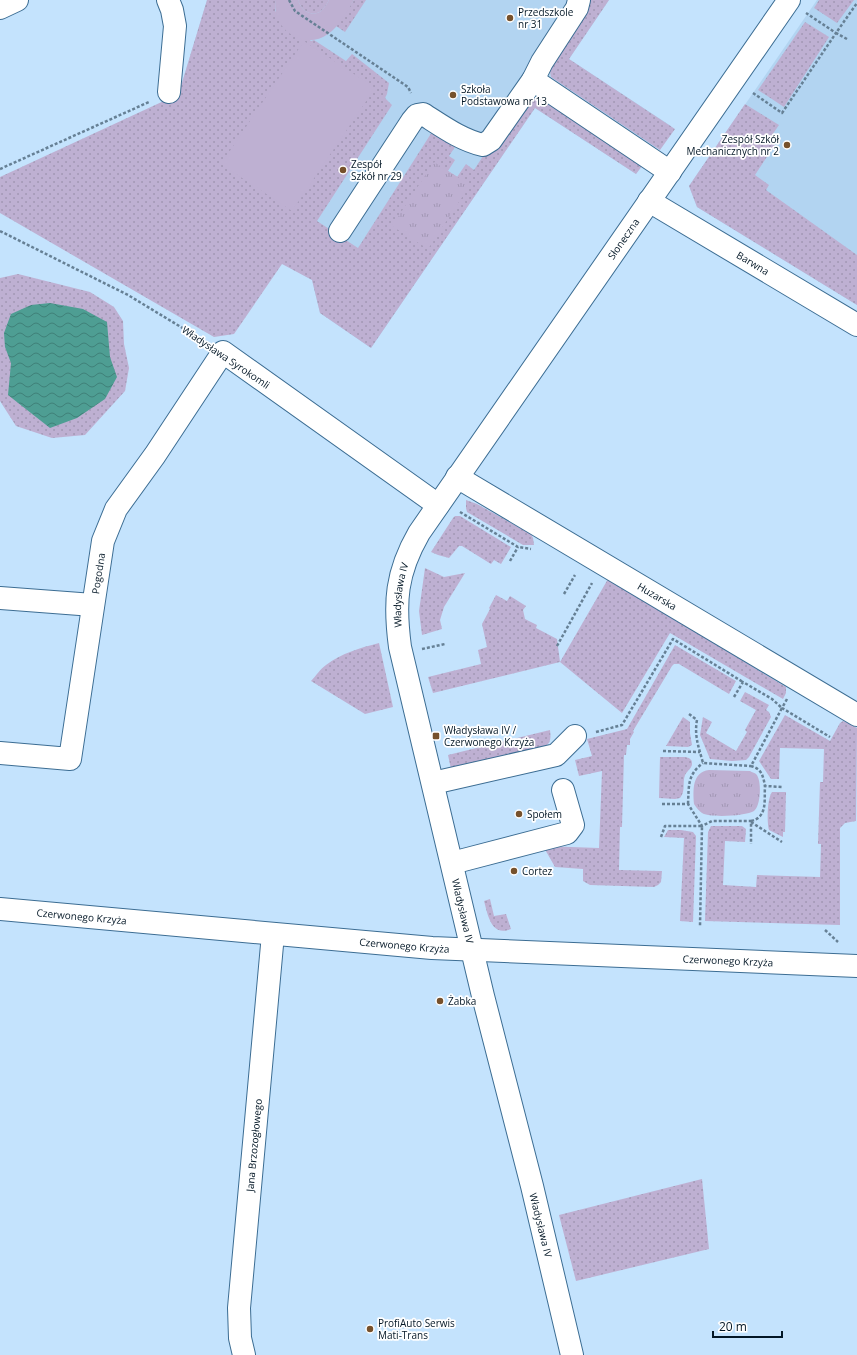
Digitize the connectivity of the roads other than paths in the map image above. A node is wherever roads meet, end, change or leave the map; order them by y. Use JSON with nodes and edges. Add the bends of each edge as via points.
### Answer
{"nodes":[{"id":1,"x":17,"y":0,"type":"edge"},
{"id":2,"x":168,"y":0,"type":"edge"},
{"id":3,"x":579,"y":0,"type":"edge"},
{"id":4,"x":796,"y":6,"type":"edge"},
{"id":5,"x":0,"y":8,"type":"edge"},
{"id":6,"x":533,"y":80,"type":"junction"},
{"id":7,"x":170,"y":92,"type":"road end"},
{"id":8,"x":670,"y":172,"type":"junction"},
{"id":9,"x":649,"y":201,"type":"junction"},
{"id":10,"x":340,"y":231,"type":"dead end"},
{"id":11,"x":857,"y":325,"type":"edge"},
{"id":12,"x":223,"y":352,"type":"joint"},
{"id":13,"x":457,"y":477,"type":"junction"},
{"id":14,"x":438,"y":505,"type":"junction"},
{"id":15,"x":0,"y":598,"type":"edge"},
{"id":16,"x":93,"y":605,"type":"junction"},
{"id":17,"x":857,"y":715,"type":"edge"},
{"id":18,"x":575,"y":736,"type":"road end"},
{"id":19,"x":0,"y":753,"type":"edge"},
{"id":20,"x":433,"y":783,"type":"junction"},
{"id":21,"x":563,"y":790,"type":"dead end"},
{"id":22,"x":452,"y":862,"type":"junction"},
{"id":23,"x":0,"y":909,"type":"edge"},
{"id":24,"x":273,"y":934,"type":"junction"},
{"id":25,"x":472,"y":950,"type":"junction"},
{"id":26,"x":857,"y":966,"type":"edge"},
{"id":27,"x":244,"y":1355,"type":"edge"},
{"id":28,"x":572,"y":1355,"type":"edge"}],
"edges":[{"from":1,"to":5,"type":"street"},
{"from":2,"to":7,"type":"street","via":[[175,26]]},
{"from":3,"to":6,"type":"street","via":[[577,8]]},
{"from":4,"to":8,"type":"street","name":"Słoneczna"},
{"from":6,"to":8,"type":"street"},
{"from":6,"to":10,"type":"street","via":[[491,140],[483,145],[462,138],[422,114],[417,115]]},
{"from":8,"to":9,"type":"street","name":"Słoneczna"},
{"from":9,"to":11,"type":"street","name":"Barwna"},
{"from":9,"to":13,"type":"street","name":"Słoneczna"},
{"from":12,"to":14,"type":"street","name":"Władysława Syrokomli"},
{"from":12,"to":16,"type":"street","name":"Pogodna","via":[[116,509],[102,541]]},
{"from":13,"to":14,"type":"street","name":"Władysława IV"},
{"from":13,"to":17,"type":"street","name":"Huzarska"},
{"from":14,"to":20,"type":"street","name":"Władysława IV","via":[[409,549],[401,572],[397,602],[400,647]]},
{"from":15,"to":16,"type":"street"},
{"from":16,"to":19,"type":"street","name":"Pogodna","via":[[70,759]]},
{"from":18,"to":20,"type":"street","via":[[556,755]]},
{"from":20,"to":22,"type":"street","name":"Władysława IV"},
{"from":21,"to":22,"type":"street","via":[[572,825],[567,833]]},
{"from":22,"to":25,"type":"street","name":"Władysława IV"},
{"from":23,"to":24,"type":"street","name":"Czerwonego Krzyża"},
{"from":24,"to":25,"type":"street","name":"Czerwonego Krzyża"},
{"from":24,"to":27,"type":"street","name":"Jana Brzozogłowego","via":[[239,1308]]},
{"from":25,"to":26,"type":"street","name":"Czerwonego Krzyża"},
{"from":25,"to":28,"type":"street","name":"Władysława IV"}]}
